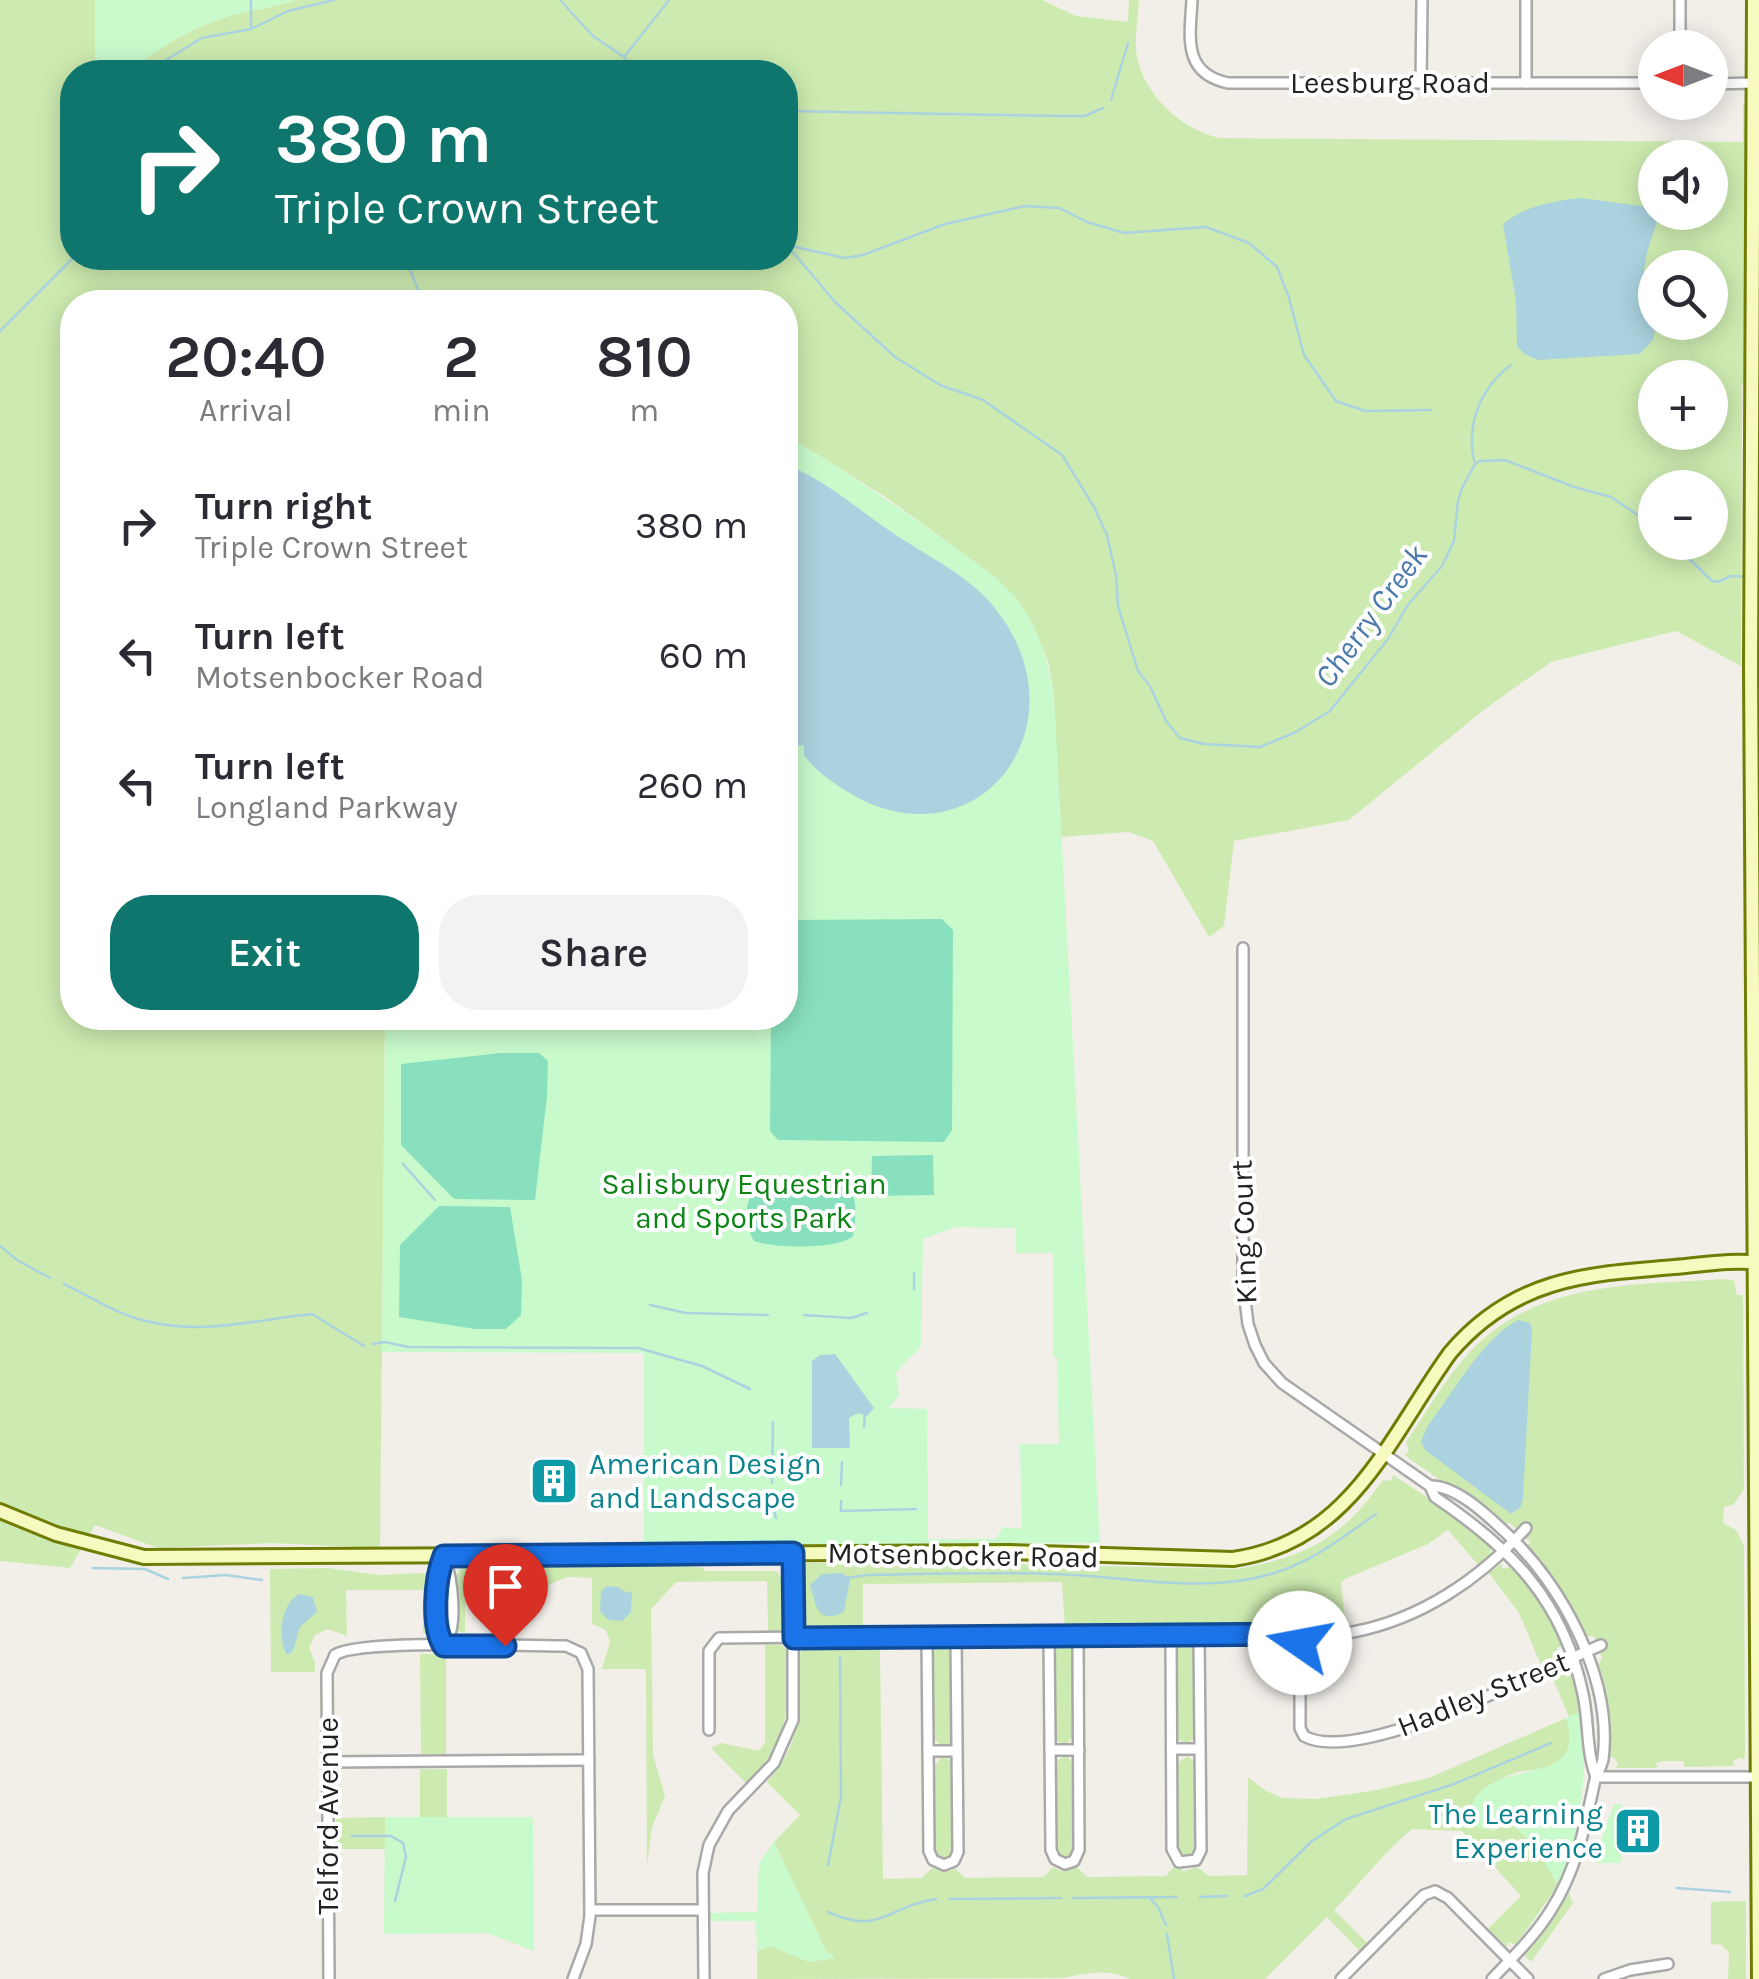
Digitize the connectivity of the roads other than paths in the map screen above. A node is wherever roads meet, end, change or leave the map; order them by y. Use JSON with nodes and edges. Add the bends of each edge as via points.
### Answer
{"nodes":[{"id":1,"x":1192,"y":0,"type":"edge"},
{"id":2,"x":1422,"y":0,"type":"edge"},
{"id":3,"x":1526,"y":0,"type":"edge"},
{"id":4,"x":1680,"y":0,"type":"edge"},
{"id":5,"x":1754,"y":0,"type":"edge"},
{"id":6,"x":1680,"y":30,"type":"edge"},
{"id":7,"x":1422,"y":83,"type":"junction"},
{"id":8,"x":1526,"y":83,"type":"junction"},
{"id":9,"x":1754,"y":83,"type":"junction"},
{"id":10,"x":1638,"y":84,"type":"edge"},
{"id":11,"x":1728,"y":84,"type":"edge"},
{"id":12,"x":1244,"y":948,"type":"dead end"},
{"id":13,"x":1758,"y":1261,"type":"edge"},
{"id":14,"x":1381,"y":1454,"type":"junction"},
{"id":15,"x":1430,"y":1486,"type":"junction"},
{"id":16,"x":0,"y":1511,"type":"edge"},
{"id":17,"x":1526,"y":1528,"type":"dead end"},
{"id":18,"x":1514,"y":1541,"type":"junction"},
{"id":19,"x":1505,"y":1549,"type":"junction"},
{"id":20,"x":793,"y":1553,"type":"junction"},
{"id":21,"x":444,"y":1556,"type":"junction"},
{"id":22,"x":1199,"y":1634,"type":"junction"},
{"id":23,"x":1300,"y":1634,"type":"junction"},
{"id":24,"x":1171,"y":1635,"type":"junction"},
{"id":25,"x":927,"y":1636,"type":"junction"},
{"id":26,"x":956,"y":1636,"type":"junction"},
{"id":27,"x":1049,"y":1636,"type":"junction"},
{"id":28,"x":1078,"y":1636,"type":"junction"},
{"id":29,"x":794,"y":1638,"type":"junction"},
{"id":30,"x":324,"y":1644,"type":"dead end"},
{"id":31,"x":590,"y":1644,"type":"dead end"},
{"id":32,"x":1602,"y":1645,"type":"dead end"},
{"id":33,"x":444,"y":1646,"type":"junction"},
{"id":34,"x":1585,"y":1652,"type":"junction"},
{"id":35,"x":581,"y":1653,"type":"junction"},
{"id":36,"x":334,"y":1654,"type":"junction"},
{"id":37,"x":1573,"y":1657,"type":"junction"},
{"id":38,"x":709,"y":1730,"type":"dead end"},
{"id":39,"x":1172,"y":1749,"type":"junction"},
{"id":40,"x":1200,"y":1749,"type":"junction"},
{"id":41,"x":1050,"y":1750,"type":"junction"},
{"id":42,"x":1079,"y":1750,"type":"junction"},
{"id":43,"x":928,"y":1751,"type":"junction"},
{"id":44,"x":956,"y":1751,"type":"junction"},
{"id":45,"x":589,"y":1760,"type":"junction"},
{"id":46,"x":328,"y":1762,"type":"junction"},
{"id":47,"x":1596,"y":1777,"type":"junction"},
{"id":48,"x":1758,"y":1777,"type":"edge"},
{"id":49,"x":590,"y":1910,"type":"junction"},
{"id":50,"x":703,"y":1910,"type":"junction"},
{"id":51,"x":1511,"y":1960,"type":"junction"},
{"id":52,"x":1668,"y":1964,"type":"dead end"},
{"id":53,"x":329,"y":1979,"type":"edge"},
{"id":54,"x":572,"y":1979,"type":"edge"},
{"id":55,"x":704,"y":1979,"type":"edge"},
{"id":56,"x":1341,"y":1979,"type":"edge"},
{"id":57,"x":1492,"y":1979,"type":"edge"},
{"id":58,"x":1528,"y":1979,"type":"edge"},
{"id":59,"x":1604,"y":1979,"type":"edge"},
{"id":60,"x":1759,"y":1979,"type":"edge"}],
"edges":[{"from":1,"to":7,"type":"street","name":"Leesburg Road","via":[[1192,54],[1217,80]]},
{"from":2,"to":7,"type":"street"},
{"from":3,"to":8,"type":"street"},
{"from":4,"to":6,"type":"street"},
{"from":5,"to":9,"type":"main road"},
{"from":7,"to":8,"type":"street","name":"Leesburg Road"},
{"from":8,"to":10,"type":"street","name":"Leesburg Road"},
{"from":9,"to":11,"type":"street"},
{"from":9,"to":13,"type":"main road"},
{"from":12,"to":14,"type":"street","name":"King Court","via":[[1241,1250],[1251,1336],[1282,1382]]},
{"from":13,"to":14,"type":"main road","name":"Motsenbocker Road","via":[[1584,1274],[1532,1290],[1468,1333]]},
{"from":13,"to":48,"type":"main road"},
{"from":14,"to":15,"type":"street","name":"King Court"},
{"from":14,"to":20,"type":"main road","name":"Motsenbocker Road","via":[[1323,1524],[1286,1545],[1244,1557]]},
{"from":15,"to":18,"type":"street","via":[[1452,1492]]},
{"from":15,"to":19,"type":"street","via":[[1435,1497]]},
{"from":16,"to":21,"type":"main road","name":"Motsenbocker Road","via":[[144,1558]]},
{"from":17,"to":18,"type":"street"},
{"from":18,"to":19,"type":"street"},
{"from":18,"to":34,"type":"street","via":[[1552,1586]]},
{"from":19,"to":23,"type":"street","via":[[1459,1588],[1402,1616],[1353,1632]]},
{"from":19,"to":37,"type":"street","via":[[1549,1606]]},
{"from":20,"to":21,"type":"main road","name":"Motsenbocker Road"},
{"from":20,"to":29,"type":"street"},
{"from":21,"to":33,"type":"street","via":[[451,1637]]},
{"from":22,"to":23,"type":"street"},
{"from":22,"to":24,"type":"street"},
{"from":22,"to":40,"type":"street"},
{"from":23,"to":37,"type":"street","name":"Hadley Street","via":[[1301,1739],[1347,1740],[1399,1730]]},
{"from":24,"to":28,"type":"street"},
{"from":24,"to":39,"type":"street"},
{"from":25,"to":26,"type":"street"},
{"from":25,"to":29,"type":"street"},
{"from":25,"to":43,"type":"street"},
{"from":26,"to":27,"type":"street"},
{"from":26,"to":44,"type":"street"},
{"from":27,"to":28,"type":"street"},
{"from":27,"to":41,"type":"street"},
{"from":28,"to":42,"type":"street"},
{"from":29,"to":38,"type":"street","via":[[714,1640]]},
{"from":29,"to":50,"type":"street","via":[[788,1739],[712,1838]]},
{"from":30,"to":36,"type":"street"},
{"from":31,"to":35,"type":"street"},
{"from":32,"to":34,"type":"street","name":"Hadley Street"},
{"from":33,"to":35,"type":"street","via":[[566,1646]]},
{"from":33,"to":36,"type":"street","via":[[351,1647]]},
{"from":34,"to":37,"type":"street","name":"Hadley Street"},
{"from":34,"to":47,"type":"street","via":[[1602,1725],[1603,1762]]},
{"from":35,"to":45,"type":"street","via":[[588,1668]]},
{"from":36,"to":46,"type":"street","name":"Telford Avenue"},
{"from":37,"to":47,"type":"street"},
{"from":39,"to":40,"type":"street"},
{"from":39,"to":40,"type":"street","via":[[1172,1849],[1183,1864],[1201,1850]]},
{"from":41,"to":42,"type":"street"},
{"from":41,"to":42,"type":"street","via":[[1051,1850],[1065,1864],[1080,1850]]},
{"from":43,"to":44,"type":"street"},
{"from":43,"to":44,"type":"street","via":[[929,1851],[944,1865],[958,1852]]},
{"from":45,"to":46,"type":"street"},
{"from":45,"to":49,"type":"street"},
{"from":46,"to":53,"type":"street","name":"Telford Avenue"},
{"from":47,"to":48,"type":"street"},
{"from":47,"to":51,"type":"street","via":[[1568,1879]]},
{"from":48,"to":60,"type":"main road"},
{"from":49,"to":50,"type":"street"},
{"from":49,"to":54,"type":"street"},
{"from":50,"to":55,"type":"street"},
{"from":51,"to":56,"type":"street","via":[[1434,1887]]},
{"from":51,"to":57,"type":"street"},
{"from":51,"to":58,"type":"street"},
{"from":52,"to":59,"type":"street"}]}
